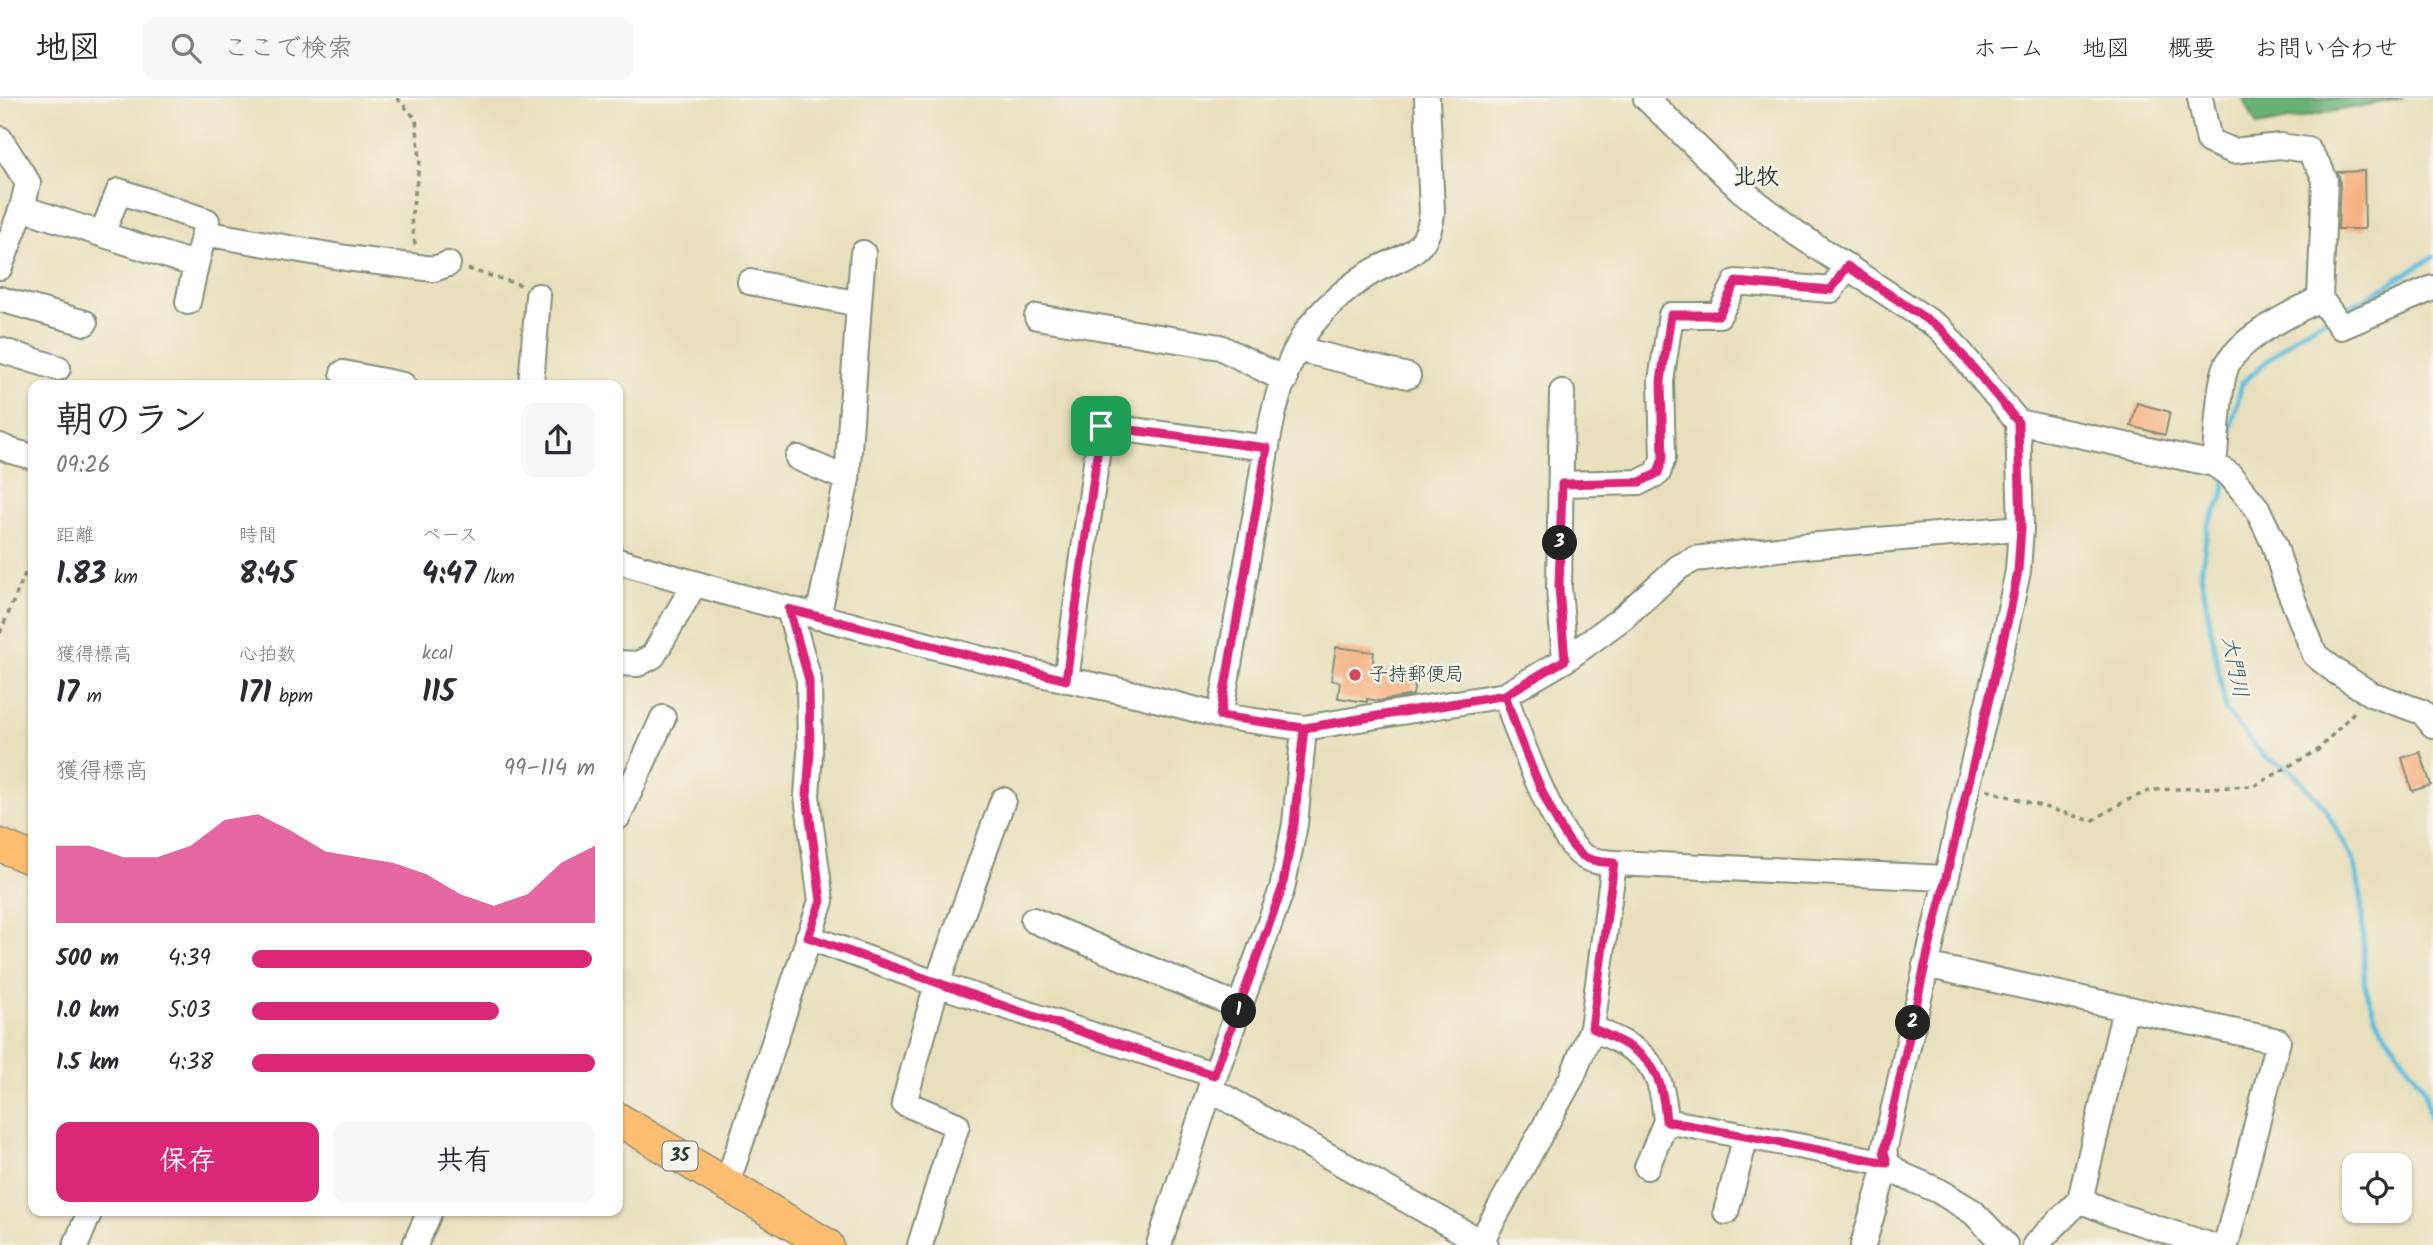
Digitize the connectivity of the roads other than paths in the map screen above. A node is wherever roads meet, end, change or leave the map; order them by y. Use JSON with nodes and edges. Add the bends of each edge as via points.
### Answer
{"nodes":[{"id":1,"x":1426,"y":98,"type":"edge"},
{"id":2,"x":1646,"y":98,"type":"edge"},
{"id":3,"x":2200,"y":98,"type":"edge"},
{"id":4,"x":0,"y":139,"type":"edge"},
{"id":5,"x":22,"y":208,"type":"junction"},
{"id":6,"x":204,"y":233,"type":"junction"},
{"id":7,"x":102,"y":234,"type":"junction"},
{"id":8,"x":863,"y":253,"type":"dead end"},
{"id":9,"x":448,"y":264,"type":"road end"},
{"id":10,"x":196,"y":265,"type":"junction"},
{"id":11,"x":1847,"y":266,"type":"junction"},
{"id":12,"x":0,"y":267,"type":"edge"},
{"id":13,"x":750,"y":282,"type":"dead end"},
{"id":14,"x":2433,"y":288,"type":"edge"},
{"id":15,"x":538,"y":296,"type":"road end"},
{"id":16,"x":0,"y":299,"type":"edge"},
{"id":17,"x":188,"y":302,"type":"dead end"},
{"id":18,"x":2322,"y":302,"type":"junction"},
{"id":19,"x":859,"y":304,"type":"junction"},
{"id":20,"x":1037,"y":317,"type":"dead end"},
{"id":21,"x":85,"y":323,"type":"dead end"},
{"id":22,"x":1297,"y":349,"type":"junction"},
{"id":23,"x":0,"y":350,"type":"edge"},
{"id":24,"x":58,"y":368,"type":"dead end"},
{"id":25,"x":343,"y":373,"type":"edge"},
{"id":26,"x":1408,"y":376,"type":"dead end"},
{"id":27,"x":377,"y":380,"type":"edge"},
{"id":28,"x":531,"y":380,"type":"edge"},
{"id":29,"x":1285,"y":380,"type":"junction"},
{"id":30,"x":1562,"y":392,"type":"dead end"},
{"id":31,"x":2018,"y":422,"type":"junction"},
{"id":32,"x":0,"y":446,"type":"edge"},
{"id":33,"x":1267,"y":448,"type":"junction"},
{"id":34,"x":28,"y":456,"type":"edge"},
{"id":35,"x":799,"y":458,"type":"dead end"},
{"id":36,"x":2220,"y":468,"type":"junction"},
{"id":37,"x":847,"y":479,"type":"junction"},
{"id":38,"x":1562,"y":484,"type":"junction"},
{"id":39,"x":2021,"y":528,"type":"junction"},
{"id":40,"x":623,"y":562,"type":"edge"},
{"id":41,"x":695,"y":583,"type":"junction"},
{"id":42,"x":789,"y":609,"type":"junction"},
{"id":43,"x":818,"y":617,"type":"junction"},
{"id":44,"x":1565,"y":660,"type":"junction"},
{"id":45,"x":623,"y":663,"type":"edge"},
{"id":46,"x":1066,"y":680,"type":"junction"},
{"id":47,"x":1505,"y":695,"type":"junction"},
{"id":48,"x":1220,"y":716,"type":"junction"},
{"id":49,"x":663,"y":718,"type":"dead end"},
{"id":50,"x":2433,"y":725,"type":"edge"},
{"id":51,"x":1304,"y":728,"type":"junction"},
{"id":52,"x":1003,"y":800,"type":"dead end"},
{"id":53,"x":623,"y":806,"type":"edge"},
{"id":54,"x":0,"y":845,"type":"edge"},
{"id":55,"x":28,"y":857,"type":"edge"},
{"id":56,"x":1614,"y":863,"type":"junction"},
{"id":57,"x":1946,"y":878,"type":"junction"},
{"id":58,"x":1033,"y":920,"type":"dead end"},
{"id":59,"x":808,"y":937,"type":"junction"},
{"id":60,"x":1925,"y":965,"type":"junction"},
{"id":61,"x":937,"y":984,"type":"junction"},
{"id":62,"x":1240,"y":1007,"type":"junction"},
{"id":63,"x":2125,"y":1009,"type":"junction"},
{"id":64,"x":1592,"y":1028,"type":"junction"},
{"id":65,"x":1212,"y":1082,"type":"junction"},
{"id":66,"x":1666,"y":1121,"type":"junction"},
{"id":67,"x":623,"y":1122,"type":"edge"},
{"id":68,"x":1746,"y":1136,"type":"junction"},
{"id":69,"x":1887,"y":1163,"type":"junction"},
{"id":70,"x":1647,"y":1167,"type":"dead end"},
{"id":71,"x":727,"y":1184,"type":"junction"},
{"id":72,"x":2080,"y":1200,"type":"junction"},
{"id":73,"x":1726,"y":1212,"type":"dead end"},
{"id":74,"x":88,"y":1216,"type":"edge"},
{"id":75,"x":428,"y":1216,"type":"edge"},
{"id":76,"x":1482,"y":1244,"type":"edge"},
{"id":77,"x":76,"y":1245,"type":"edge"},
{"id":78,"x":415,"y":1245,"type":"edge"},
{"id":79,"x":827,"y":1245,"type":"edge"},
{"id":80,"x":920,"y":1245,"type":"edge"},
{"id":81,"x":1159,"y":1245,"type":"edge"},
{"id":82,"x":1863,"y":1245,"type":"edge"},
{"id":83,"x":2004,"y":1245,"type":"edge"},
{"id":84,"x":2035,"y":1245,"type":"edge"},
{"id":85,"x":2209,"y":1245,"type":"edge"},
{"id":86,"x":2226,"y":1245,"type":"edge"}],
"edges":[{"from":1,"to":22,"type":"street","via":[[1432,212],[1425,241],[1417,250],[1361,278],[1325,310]]},
{"from":2,"to":11,"type":"street","via":[[1741,190]]},
{"from":3,"to":18,"type":"street","via":[[2209,141],[2234,151],[2280,146],[2308,150],[2320,168],[2325,180]]},
{"from":4,"to":5,"type":"street","via":[[28,183]]},
{"from":5,"to":7,"type":"street"},
{"from":5,"to":12,"type":"street"},
{"from":6,"to":7,"type":"street","via":[[207,221],[119,191]]},
{"from":6,"to":9,"type":"street","via":[[346,258],[434,269]]},
{"from":6,"to":10,"type":"street"},
{"from":7,"to":10,"type":"street"},
{"from":8,"to":19,"type":"street"},
{"from":10,"to":17,"type":"street"},
{"from":11,"to":31,"type":"street","via":[[1941,329]]},
{"from":11,"to":38,"type":"street","via":[[1831,290],[1736,282],[1719,315],[1671,315],[1661,381],[1663,458],[1658,473],[1640,482]]},
{"from":13,"to":19,"type":"street"},
{"from":14,"to":18,"type":"street","via":[[2341,327]]},
{"from":15,"to":28,"type":"street"},
{"from":16,"to":21,"type":"street"},
{"from":18,"to":36,"type":"street","via":[[2248,339],[2227,364],[2222,386]]},
{"from":19,"to":37,"type":"street"},
{"from":20,"to":29,"type":"street","via":[[1220,347]]},
{"from":22,"to":26,"type":"street"},
{"from":22,"to":29,"type":"street"},
{"from":23,"to":24,"type":"street"},
{"from":25,"to":27,"type":"street"},
{"from":29,"to":33,"type":"street","via":[[1275,404]]},
{"from":30,"to":38,"type":"street"},
{"from":31,"to":36,"type":"street"},
{"from":31,"to":39,"type":"street"},
{"from":32,"to":34,"type":"street"},
{"from":33,"to":46,"type":"street","via":[[1101,426]]},
{"from":33,"to":48,"type":"street"},
{"from":35,"to":37,"type":"street"},
{"from":36,"to":50,"type":"street","via":[[2257,508],[2315,655],[2371,694],[2422,712]]},
{"from":37,"to":43,"type":"street"},
{"from":38,"to":44,"type":"street","via":[[1559,588]]},
{"from":39,"to":44,"type":"street","via":[[1695,559]]},
{"from":39,"to":57,"type":"street","via":[[2011,607]]},
{"from":40,"to":41,"type":"street"},
{"from":41,"to":42,"type":"street"},
{"from":41,"to":45,"type":"street","via":[[653,656],[638,664]]},
{"from":42,"to":43,"type":"street"},
{"from":42,"to":59,"type":"street","via":[[809,680],[807,796],[821,901]]},
{"from":43,"to":46,"type":"street"},
{"from":44,"to":47,"type":"street"},
{"from":46,"to":48,"type":"street"},
{"from":47,"to":51,"type":"street"},
{"from":47,"to":56,"type":"street","via":[[1563,833],[1584,857]]},
{"from":48,"to":51,"type":"street"},
{"from":49,"to":53,"type":"street"},
{"from":51,"to":62,"type":"street","via":[[1282,889]]},
{"from":52,"to":61,"type":"street"},
{"from":54,"to":55,"type":"main road"},
{"from":56,"to":57,"type":"street"},
{"from":56,"to":64,"type":"street"},
{"from":57,"to":60,"type":"street"},
{"from":58,"to":62,"type":"street"},
{"from":59,"to":61,"type":"street"},
{"from":59,"to":71,"type":"street"},
{"from":60,"to":63,"type":"street"},
{"from":60,"to":69,"type":"street","via":[[1884,1151]]},
{"from":61,"to":65,"type":"street"},
{"from":61,"to":80,"type":"street","via":[[904,1103],[957,1125]]},
{"from":62,"to":65,"type":"street"},
{"from":63,"to":72,"type":"street"},
{"from":63,"to":86,"type":"street","via":[[2278,1041]]},
{"from":64,"to":66,"type":"street","via":[[1640,1053],[1655,1070]]},
{"from":64,"to":76,"type":"street","via":[[1572,1077]]},
{"from":65,"to":76,"type":"street"},
{"from":65,"to":81,"type":"street"},
{"from":66,"to":68,"type":"street"},
{"from":66,"to":70,"type":"street"},
{"from":67,"to":71,"type":"main road","number":"35"},
{"from":68,"to":69,"type":"street"},
{"from":68,"to":73,"type":"street"},
{"from":69,"to":82,"type":"street"},
{"from":69,"to":83,"type":"street","via":[[1973,1212]]},
{"from":71,"to":79,"type":"main road","number":"35"},
{"from":72,"to":84,"type":"street"},
{"from":72,"to":85,"type":"street"},
{"from":74,"to":77,"type":"street"},
{"from":75,"to":78,"type":"street"}]}
